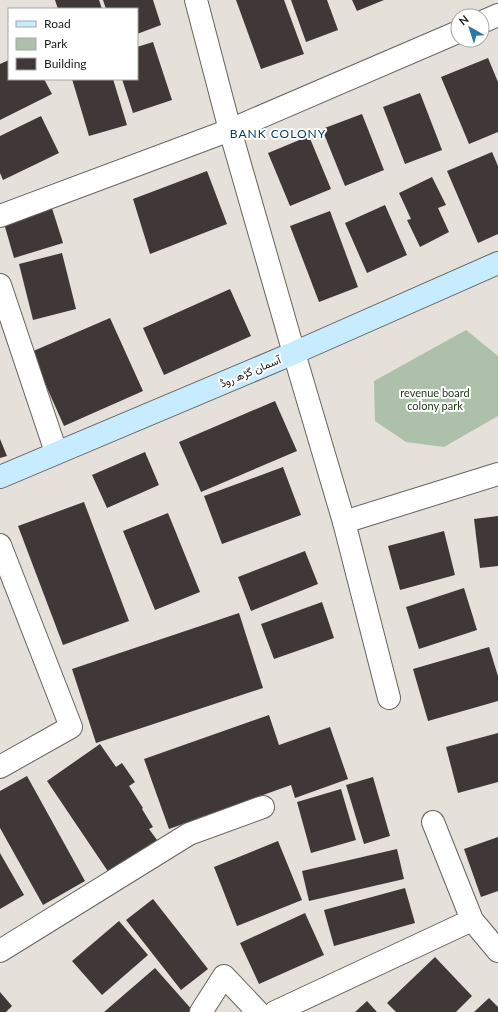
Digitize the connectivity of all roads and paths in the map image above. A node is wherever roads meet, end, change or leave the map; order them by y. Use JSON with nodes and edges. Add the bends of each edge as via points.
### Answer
{"nodes":[{"id":1,"x":196,"y":0,"type":"edge"},
{"id":2,"x":450,"y":35,"type":"edge"},
{"id":3,"x":230,"y":130,"type":"junction"},
{"id":4,"x":0,"y":216,"type":"edge"},
{"id":5,"x":498,"y":263,"type":"edge"},
{"id":6,"x":0,"y":285,"type":"edge"},
{"id":7,"x":5,"y":316,"type":"edge"},
{"id":8,"x":294,"y":353,"type":"junction"},
{"id":9,"x":56,"y":452,"type":"junction"},
{"id":10,"x":498,"y":474,"type":"edge"},
{"id":11,"x":0,"y":477,"type":"edge"},
{"id":12,"x":344,"y":522,"type":"junction"},
{"id":13,"x":0,"y":545,"type":"edge"},
{"id":14,"x":389,"y":698,"type":"dead end"},
{"id":15,"x":0,"y":767,"type":"edge"},
{"id":16,"x":263,"y":808,"type":"dead end"},
{"id":17,"x":433,"y":822,"type":"dead end"},
{"id":18,"x":472,"y":920,"type":"junction"},
{"id":19,"x":498,"y":950,"type":"edge"},
{"id":20,"x":0,"y":951,"type":"edge"},
{"id":21,"x":201,"y":1012,"type":"edge"},
{"id":22,"x":258,"y":1012,"type":"edge"},
{"id":23,"x":275,"y":1012,"type":"edge"}],
"edges":[{"from":1,"to":3,"type":"street"},
{"from":2,"to":3,"type":"street"},
{"from":3,"to":4,"type":"street"},
{"from":3,"to":8,"type":"street"},
{"from":5,"to":8,"type":"street","name":"آسمان گڑھ روڈ"},
{"from":6,"to":7,"type":"street"},
{"from":7,"to":9,"type":"street"},
{"from":8,"to":9,"type":"street","name":"آسمان گڑھ روڈ"},
{"from":8,"to":12,"type":"street"},
{"from":9,"to":11,"type":"street","name":"آسمان گڑھ روڈ"},
{"from":10,"to":12,"type":"street"},
{"from":12,"to":14,"type":"street"},
{"from":13,"to":15,"type":"street","via":[[71,727]]},
{"from":16,"to":20,"type":"street","via":[[189,834]]},
{"from":17,"to":18,"type":"street"},
{"from":18,"to":19,"type":"street"},
{"from":18,"to":23,"type":"street"},
{"from":21,"to":22,"type":"street","via":[[224,976]]}]}
